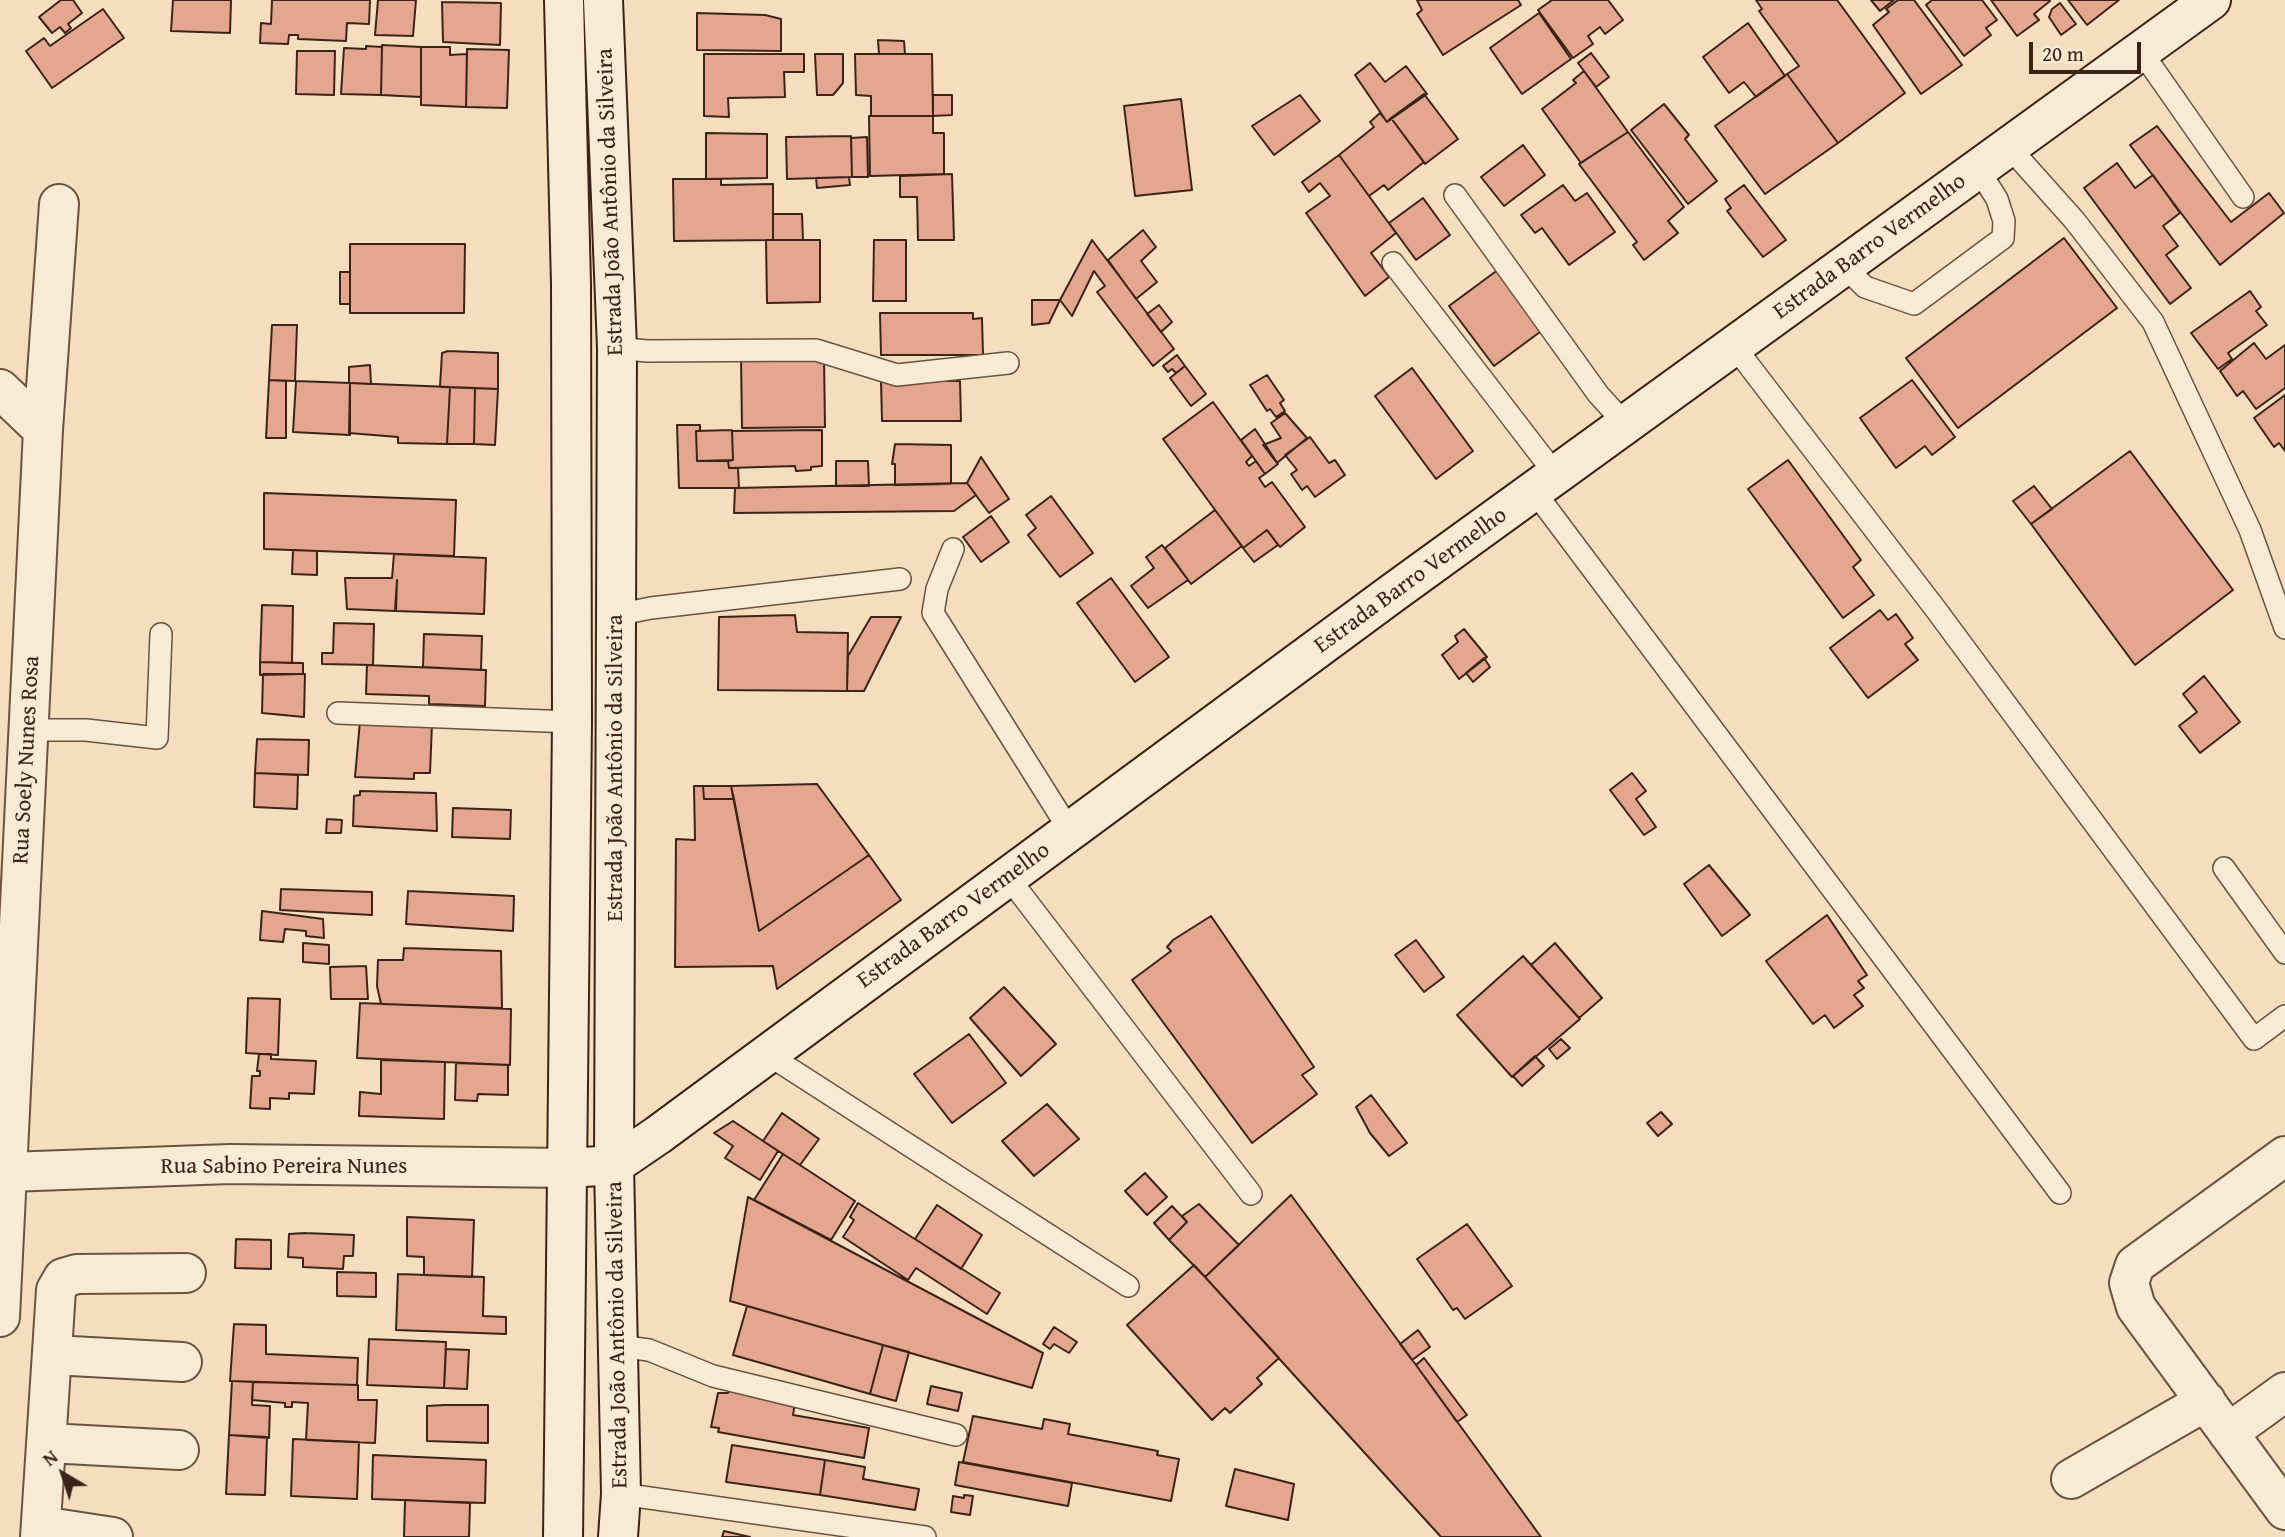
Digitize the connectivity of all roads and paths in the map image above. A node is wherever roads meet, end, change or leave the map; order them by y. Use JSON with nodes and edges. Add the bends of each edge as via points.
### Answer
{"nodes":[{"id":1,"x":564,"y":0,"type":"edge"},
{"id":2,"x":603,"y":0,"type":"edge"},
{"id":3,"x":2211,"y":0,"type":"edge"},
{"id":4,"x":2141,"y":51,"type":"junction"},
{"id":5,"x":2009,"y":147,"type":"junction"},
{"id":6,"x":1978,"y":169,"type":"junction"},
{"id":7,"x":1455,"y":195,"type":"dead end"},
{"id":8,"x":2243,"y":197,"type":"dead end"},
{"id":9,"x":59,"y":204,"type":"dead end"},
{"id":10,"x":1393,"y":263,"type":"dead end"},
{"id":11,"x":1844,"y":267,"type":"junction"},
{"id":12,"x":1734,"y":346,"type":"junction"},
{"id":13,"x":617,"y":348,"type":"junction"},
{"id":14,"x":1008,"y":363,"type":"dead end"},
{"id":15,"x":0,"y":389,"type":"edge"},
{"id":16,"x":1626,"y":425,"type":"junction"},
{"id":17,"x":43,"y":430,"type":"junction"},
{"id":18,"x":1545,"y":483,"type":"junction"},
{"id":19,"x":953,"y":549,"type":"dead end"},
{"id":20,"x":900,"y":579,"type":"dead end"},
{"id":21,"x":616,"y":615,"type":"junction"},
{"id":22,"x":2285,"y":628,"type":"edge"},
{"id":23,"x":161,"y":634,"type":"dead end"},
{"id":24,"x":338,"y":713,"type":"dead end"},
{"id":25,"x":572,"y":722,"type":"junction"},
{"id":26,"x":29,"y":730,"type":"junction"},
{"id":27,"x":1070,"y":831,"type":"junction"},
{"id":28,"x":2224,"y":869,"type":"dead end"},
{"id":29,"x":1009,"y":877,"type":"junction"},
{"id":30,"x":2285,"y":953,"type":"edge"},
{"id":31,"x":2285,"y":1016,"type":"edge"},
{"id":32,"x":767,"y":1054,"type":"junction"},
{"id":33,"x":6,"y":1083,"type":"edge"},
{"id":34,"x":2285,"y":1156,"type":"edge"},
{"id":35,"x":614,"y":1165,"type":"junction"},
{"id":36,"x":569,"y":1168,"type":"junction"},
{"id":37,"x":4,"y":1174,"type":"edge"},
{"id":38,"x":2060,"y":1193,"type":"dead end"},
{"id":39,"x":1251,"y":1194,"type":"dead end"},
{"id":40,"x":186,"y":1273,"type":"dead end"},
{"id":41,"x":1128,"y":1286,"type":"dead end"},
{"id":42,"x":0,"y":1317,"type":"edge"},
{"id":43,"x":618,"y":1346,"type":"junction"},
{"id":44,"x":53,"y":1355,"type":"junction"},
{"id":45,"x":182,"y":1362,"type":"dead end"},
{"id":46,"x":2285,"y":1392,"type":"edge"},
{"id":47,"x":2206,"y":1401,"type":"junction"},
{"id":48,"x":2228,"y":1433,"type":"junction"},
{"id":49,"x":956,"y":1436,"type":"dead end"},
{"id":50,"x":48,"y":1443,"type":"junction"},
{"id":51,"x":179,"y":1450,"type":"dead end"},
{"id":52,"x":2071,"y":1479,"type":"dead end"},
{"id":53,"x":621,"y":1494,"type":"junction"},
{"id":54,"x":2285,"y":1510,"type":"edge"},
{"id":55,"x":40,"y":1531,"type":"edge"},
{"id":56,"x":113,"y":1537,"type":"edge"},
{"id":57,"x":563,"y":1537,"type":"edge"},
{"id":58,"x":618,"y":1537,"type":"edge"},
{"id":59,"x":925,"y":1537,"type":"edge"}],
"edges":[{"from":1,"to":25,"type":"street","name":"Estrada João Antônio da Silveira","via":[[571,284]]},
{"from":2,"to":13,"type":"street","name":"Estrada João Antônio da Silveira"},
{"from":3,"to":4,"type":"street","name":"Estrada Barro Vermelho"},
{"from":4,"to":5,"type":"street","name":"Estrada Barro Vermelho"},
{"from":4,"to":8,"type":"lane"},
{"from":5,"to":6,"type":"street","name":"Estrada Barro Vermelho"},
{"from":5,"to":22,"type":"lane","via":[[2075,221],[2152,322],[2250,530]]},
{"from":6,"to":11,"type":"street","name":"Estrada Barro Vermelho"},
{"from":6,"to":11,"type":"lane","via":[[1997,199],[2004,221],[2003,238],[1914,304],[1865,287]]},
{"from":7,"to":16,"type":"lane","via":[[1598,394]]},
{"from":9,"to":17,"type":"street","name":"Rua Soely Nunes Rosa"},
{"from":10,"to":18,"type":"lane"},
{"from":11,"to":12,"type":"street","name":"Estrada Barro Vermelho"},
{"from":12,"to":16,"type":"street","name":"Estrada Barro Vermelho"},
{"from":12,"to":31,"type":"lane","via":[[2254,1039]]},
{"from":13,"to":14,"type":"lane","via":[[816,350],[897,375]]},
{"from":13,"to":21,"type":"street","name":"Estrada João Antônio da Silveira"},
{"from":15,"to":17,"type":"street"},
{"from":16,"to":18,"type":"street","name":"Estrada Barro Vermelho"},
{"from":17,"to":26,"type":"street","name":"Rua Soely Nunes Rosa"},
{"from":18,"to":27,"type":"street","name":"Estrada Barro Vermelho"},
{"from":18,"to":38,"type":"lane"},
{"from":19,"to":27,"type":"lane","via":[[933,613]]},
{"from":20,"to":21,"type":"lane"},
{"from":21,"to":35,"type":"street","name":"Estrada João Antônio da Silveira"},
{"from":23,"to":26,"type":"lane","via":[[157,738],[86,730]]},
{"from":24,"to":25,"type":"lane"},
{"from":25,"to":36,"type":"street","name":"Estrada João Antônio da Silveira"},
{"from":26,"to":33,"type":"street","name":"Rua Soely Nunes Rosa"},
{"from":27,"to":29,"type":"street","name":"Estrada Barro Vermelho"},
{"from":28,"to":30,"type":"lane"},
{"from":29,"to":32,"type":"street","name":"Estrada Barro Vermelho"},
{"from":29,"to":39,"type":"lane"},
{"from":32,"to":35,"type":"street","name":"Estrada Barro Vermelho"},
{"from":32,"to":41,"type":"lane"},
{"from":33,"to":37,"type":"street","name":"Rua Soely Nunes Rosa"},
{"from":34,"to":47,"type":"street","via":[[2135,1265],[2129,1283],[2136,1307]]},
{"from":35,"to":36,"type":"street","name":"Rua Sabino Pereira Nunes"},
{"from":35,"to":43,"type":"street","name":"Estrada João Antônio da Silveira"},
{"from":36,"to":37,"type":"street","name":"Rua Sabino Pereira Nunes","via":[[230,1164]]},
{"from":36,"to":57,"type":"street","name":"Estrada João Antônio da Silveira"},
{"from":37,"to":42,"type":"street","name":"Rua Soely Nunes Rosa"},
{"from":40,"to":44,"type":"street","via":[[64,1278],[57,1290]]},
{"from":43,"to":49,"type":"lane","via":[[649,1350],[713,1376]]},
{"from":43,"to":53,"type":"street","name":"Estrada João Antônio da Silveira"},
{"from":44,"to":45,"type":"street"},
{"from":44,"to":50,"type":"street"},
{"from":46,"to":48,"type":"street"},
{"from":47,"to":48,"type":"street"},
{"from":47,"to":52,"type":"street"},
{"from":48,"to":54,"type":"street"},
{"from":50,"to":51,"type":"street"},
{"from":50,"to":55,"type":"street"},
{"from":53,"to":58,"type":"street","name":"Estrada João Antônio da Silveira"},
{"from":53,"to":59,"type":"lane"},
{"from":55,"to":56,"type":"street"}]}
